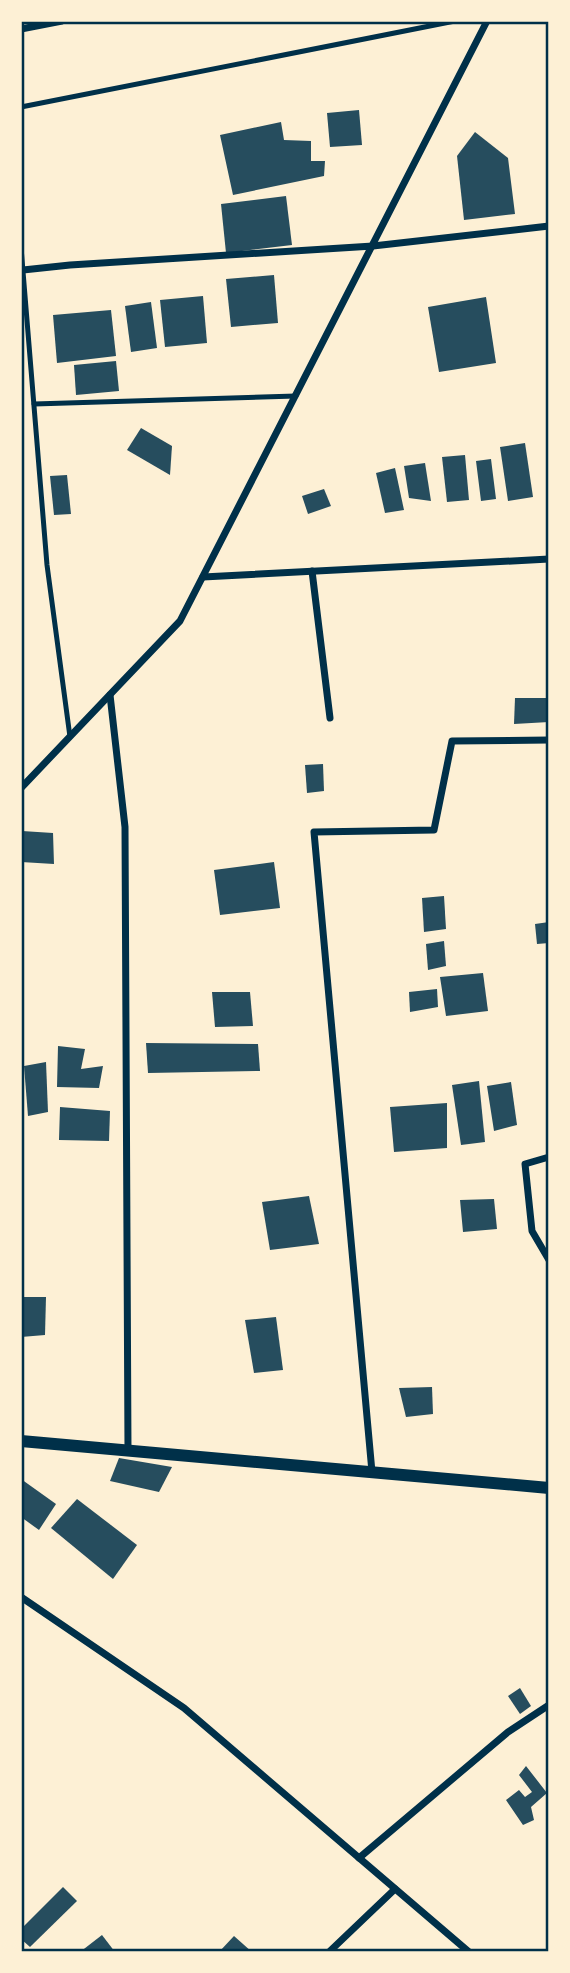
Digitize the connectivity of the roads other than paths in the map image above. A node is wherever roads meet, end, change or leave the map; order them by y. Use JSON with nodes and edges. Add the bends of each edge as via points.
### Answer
{"nodes":[{"id":1,"x":62,"y":21,"type":"edge"},
{"id":2,"x":455,"y":21,"type":"edge"},
{"id":3,"x":487,"y":21,"type":"edge"},
{"id":4,"x":21,"y":29,"type":"edge"},
{"id":5,"x":21,"y":107,"type":"edge"},
{"id":6,"x":549,"y":226,"type":"edge"},
{"id":7,"x":373,"y":246,"type":"junction"},
{"id":8,"x":21,"y":247,"type":"edge"},
{"id":9,"x":23,"y":270,"type":"junction"},
{"id":10,"x":296,"y":396,"type":"junction"},
{"id":11,"x":34,"y":404,"type":"junction"},
{"id":12,"x":549,"y":559,"type":"edge"},
{"id":13,"x":312,"y":571,"type":"junction"},
{"id":14,"x":203,"y":577,"type":"junction"},
{"id":15,"x":110,"y":695,"type":"junction"},
{"id":16,"x":330,"y":718,"type":"dead end"},
{"id":17,"x":70,"y":737,"type":"junction"},
{"id":18,"x":549,"y":740,"type":"edge"},
{"id":19,"x":21,"y":788,"type":"edge"},
{"id":20,"x":549,"y":1157,"type":"edge"},
{"id":21,"x":549,"y":1260,"type":"edge"},
{"id":22,"x":21,"y":1441,"type":"edge"},
{"id":23,"x":128,"y":1450,"type":"junction"},
{"id":24,"x":372,"y":1472,"type":"junction"},
{"id":25,"x":549,"y":1488,"type":"edge"},
{"id":26,"x":21,"y":1597,"type":"edge"},
{"id":27,"x":549,"y":1705,"type":"edge"},
{"id":28,"x":359,"y":1858,"type":"junction"},
{"id":29,"x":395,"y":1889,"type":"junction"},
{"id":30,"x":329,"y":1952,"type":"edge"},
{"id":31,"x":469,"y":1952,"type":"edge"}],
"edges":[{"from":1,"to":4,"type":"street"},
{"from":2,"to":5,"type":"lane"},
{"from":3,"to":7,"type":"street"},
{"from":6,"to":7,"type":"street"},
{"from":7,"to":9,"type":"street"},
{"from":7,"to":10,"type":"street"},
{"from":8,"to":9,"type":"lane"},
{"from":9,"to":11,"type":"lane"},
{"from":10,"to":11,"type":"lane"},
{"from":10,"to":14,"type":"street"},
{"from":11,"to":17,"type":"lane","via":[[47,565]]},
{"from":12,"to":13,"type":"street"},
{"from":13,"to":14,"type":"street"},
{"from":13,"to":16,"type":"street"},
{"from":14,"to":15,"type":"street","via":[[180,621]]},
{"from":15,"to":17,"type":"street"},
{"from":15,"to":23,"type":"street","via":[[125,827]]},
{"from":17,"to":19,"type":"street"},
{"from":18,"to":24,"type":"street","via":[[452,741],[434,830],[314,832]]},
{"from":20,"to":21,"type":"street","via":[[525,1164],[532,1231]]},
{"from":22,"to":23,"type":"street"},
{"from":23,"to":24,"type":"street"},
{"from":24,"to":25,"type":"street"},
{"from":26,"to":28,"type":"street","via":[[184,1708]]},
{"from":27,"to":28,"type":"street","via":[[508,1732]]},
{"from":28,"to":29,"type":"street"},
{"from":29,"to":30,"type":"street"},
{"from":29,"to":31,"type":"street"}]}
